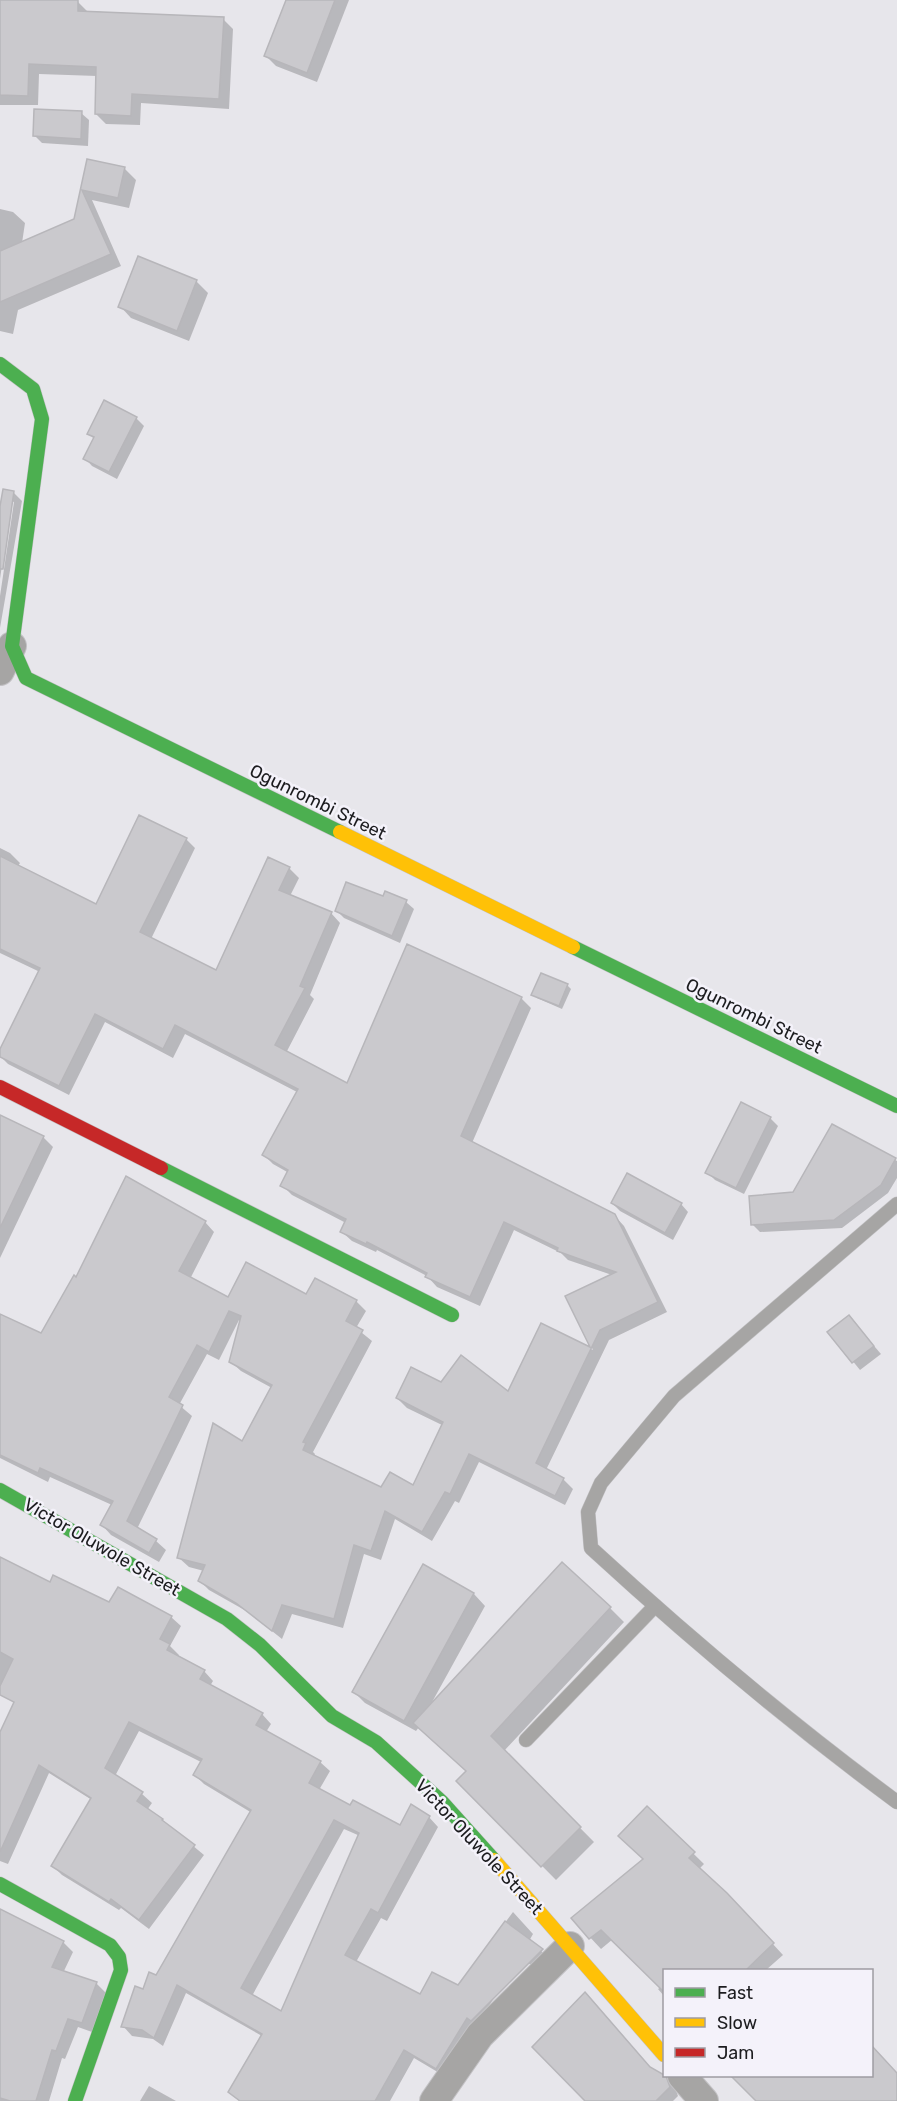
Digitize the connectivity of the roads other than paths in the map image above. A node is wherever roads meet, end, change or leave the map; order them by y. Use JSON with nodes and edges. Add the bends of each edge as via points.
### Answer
{"nodes":[{"id":1,"x":0,"y":364,"type":"edge"},
{"id":2,"x":6,"y":659,"type":"edge"},
{"id":3,"x":0,"y":1087,"type":"edge"},
{"id":4,"x":897,"y":1106,"type":"edge"},
{"id":5,"x":897,"y":1204,"type":"edge"},
{"id":6,"x":452,"y":1315,"type":"dead end"},
{"id":7,"x":0,"y":1490,"type":"edge"},
{"id":8,"x":655,"y":1606,"type":"junction"},
{"id":9,"x":526,"y":1740,"type":"dead end"},
{"id":10,"x":897,"y":1802,"type":"edge"},
{"id":11,"x":0,"y":1884,"type":"edge"},
{"id":12,"x":570,"y":1946,"type":"junction"},
{"id":13,"x":663,"y":2054,"type":"edge"},
{"id":14,"x":683,"y":2077,"type":"edge"},
{"id":15,"x":75,"y":2101,"type":"edge"},
{"id":16,"x":434,"y":2101,"type":"edge"},
{"id":17,"x":704,"y":2101,"type":"edge"}],
"edges":[{"from":1,"to":2,"type":"street","name":"Ogunrombi Street","via":[[33,389],[42,419]]},
{"from":2,"to":4,"type":"street","name":"Ogunrombi Street","via":[[26,678]]},
{"from":3,"to":6,"type":"street"},
{"from":5,"to":8,"type":"lane","via":[[674,1396],[601,1483],[588,1512],[591,1548]]},
{"from":7,"to":12,"type":"street","name":"Victor Oluwole Street","via":[[227,1619],[332,1716],[376,1742],[442,1802]]},
{"from":8,"to":9,"type":"lane"},
{"from":8,"to":10,"type":"lane","via":[[769,1703]]},
{"from":11,"to":15,"type":"street","via":[[110,1945],[119,1957],[121,1970]]},
{"from":12,"to":13,"type":"street","name":"Victor Oluwole Street"},
{"from":12,"to":16,"type":"street","via":[[480,2035]]},
{"from":14,"to":17,"type":"street"}]}
